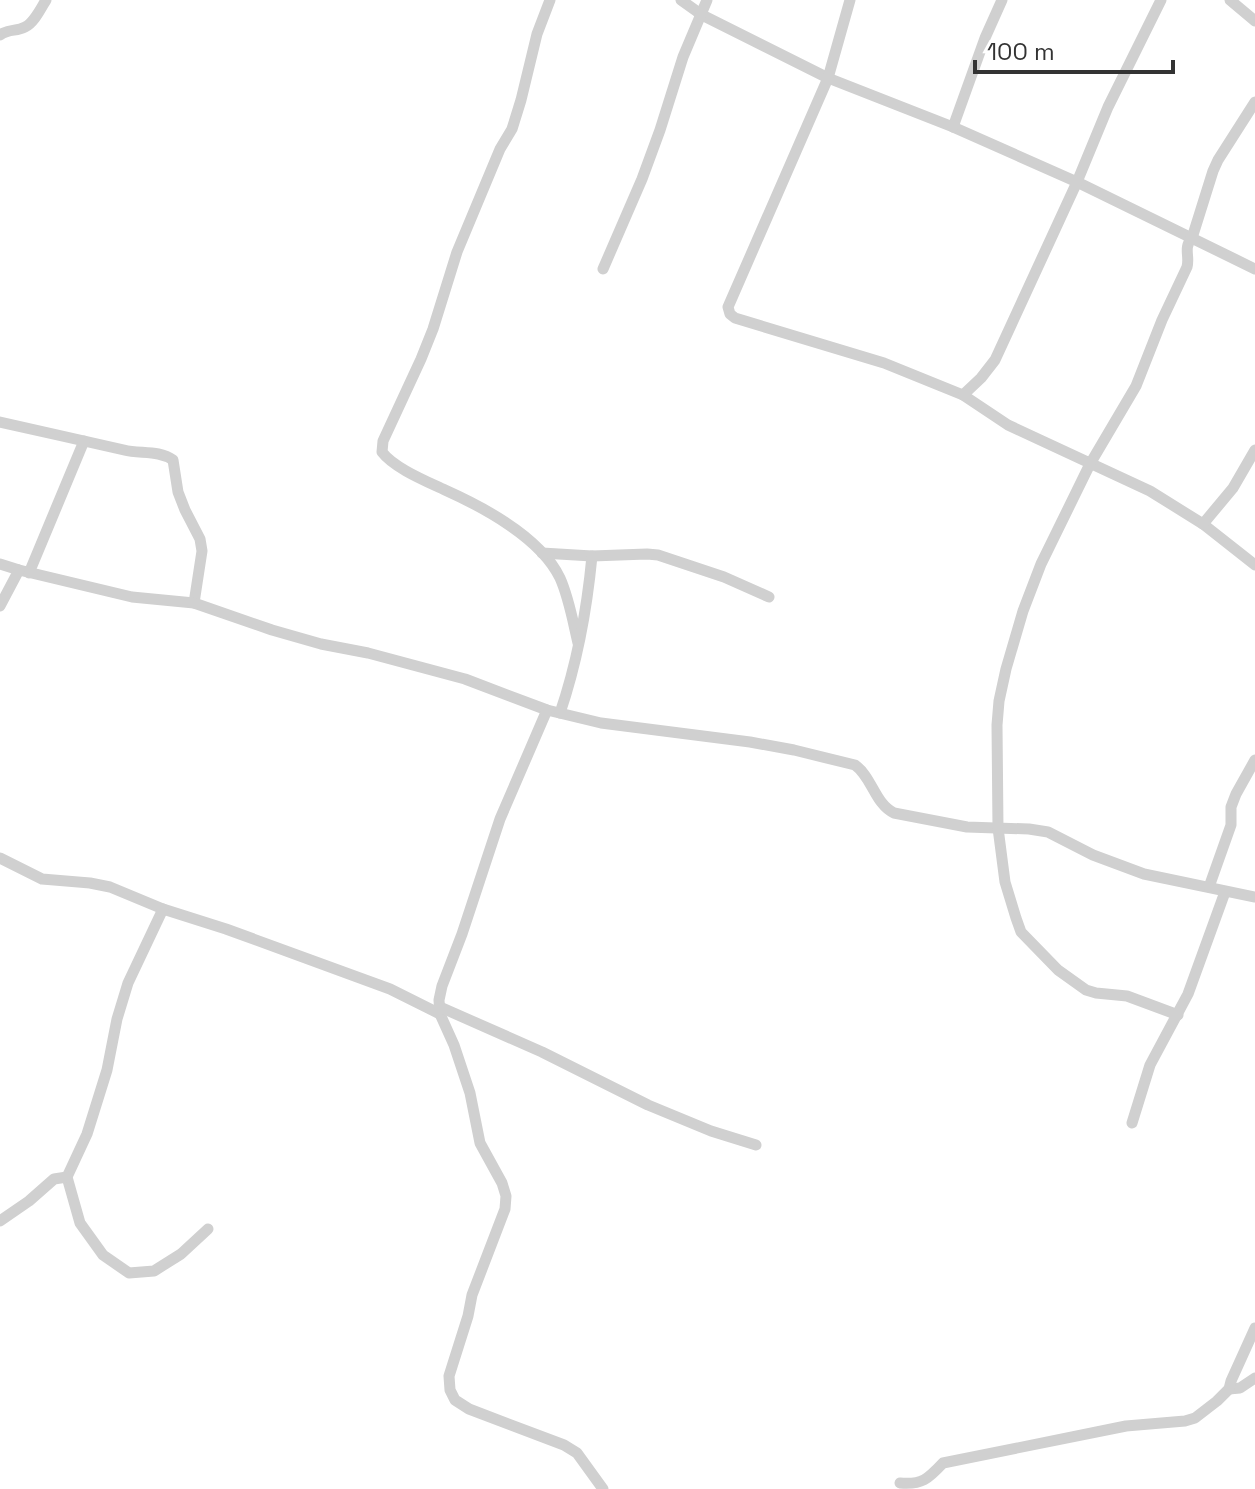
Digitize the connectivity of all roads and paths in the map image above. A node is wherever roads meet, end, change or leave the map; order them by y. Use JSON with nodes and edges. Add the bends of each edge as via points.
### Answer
{"nodes":[{"id":1,"x":46,"y":0,"type":"edge"},
{"id":2,"x":550,"y":0,"type":"edge"},
{"id":3,"x":681,"y":0,"type":"edge"},
{"id":4,"x":707,"y":0,"type":"edge"},
{"id":5,"x":850,"y":0,"type":"edge"},
{"id":6,"x":1002,"y":0,"type":"edge"},
{"id":7,"x":1161,"y":0,"type":"edge"},
{"id":8,"x":1230,"y":0,"type":"edge"},
{"id":9,"x":702,"y":15,"type":"junction"},
{"id":10,"x":1255,"y":21,"type":"edge"},
{"id":11,"x":0,"y":35,"type":"edge"},
{"id":12,"x":828,"y":78,"type":"junction"},
{"id":13,"x":1255,"y":102,"type":"edge"},
{"id":14,"x":953,"y":127,"type":"junction"},
{"id":15,"x":1077,"y":182,"type":"junction"},
{"id":16,"x":1192,"y":238,"type":"junction"},
{"id":17,"x":603,"y":269,"type":"dead end"},
{"id":18,"x":1255,"y":269,"type":"edge"},
{"id":19,"x":963,"y":395,"type":"junction"},
{"id":20,"x":0,"y":422,"type":"edge"},
{"id":21,"x":84,"y":441,"type":"junction"},
{"id":22,"x":1255,"y":450,"type":"edge"},
{"id":23,"x":1090,"y":464,"type":"junction"},
{"id":24,"x":1203,"y":524,"type":"junction"},
{"id":25,"x":542,"y":553,"type":"junction"},
{"id":26,"x":592,"y":556,"type":"junction"},
{"id":27,"x":0,"y":564,"type":"edge"},
{"id":28,"x":1255,"y":565,"type":"edge"},
{"id":29,"x":24,"y":572,"type":"junction"},
{"id":30,"x":769,"y":597,"type":"dead end"},
{"id":31,"x":194,"y":603,"type":"junction"},
{"id":32,"x":0,"y":606,"type":"edge"},
{"id":33,"x":578,"y":643,"type":"junction"},
{"id":34,"x":553,"y":712,"type":"junction"},
{"id":35,"x":1255,"y":760,"type":"edge"},
{"id":36,"x":998,"y":828,"type":"junction"},
{"id":37,"x":0,"y":858,"type":"edge"},
{"id":38,"x":1209,"y":887,"type":"junction"},
{"id":39,"x":1225,"y":892,"type":"junction"},
{"id":40,"x":1255,"y":897,"type":"edge"},
{"id":41,"x":163,"y":909,"type":"junction"},
{"id":42,"x":440,"y":1010,"type":"junction"},
{"id":43,"x":1178,"y":1015,"type":"junction"},
{"id":44,"x":1132,"y":1123,"type":"dead end"},
{"id":45,"x":756,"y":1145,"type":"dead end"},
{"id":46,"x":67,"y":1177,"type":"junction"},
{"id":47,"x":0,"y":1221,"type":"edge"},
{"id":48,"x":208,"y":1229,"type":"dead end"},
{"id":49,"x":1255,"y":1328,"type":"edge"},
{"id":50,"x":1255,"y":1378,"type":"edge"},
{"id":51,"x":1229,"y":1389,"type":"junction"},
{"id":52,"x":900,"y":1483,"type":"dead end"},
{"id":53,"x":603,"y":1489,"type":"edge"}],
"edges":[{"from":1,"to":11,"type":"street","via":[[28,25]]},
{"from":2,"to":25,"type":"street","via":[[512,129],[457,252],[433,329],[382,452],[430,483],[481,506]]},
{"from":3,"to":9,"type":"street"},
{"from":4,"to":9,"type":"street"},
{"from":5,"to":12,"type":"street"},
{"from":6,"to":14,"type":"street"},
{"from":7,"to":15,"type":"street"},
{"from":8,"to":10,"type":"street"},
{"from":9,"to":12,"type":"street"},
{"from":9,"to":17,"type":"street"},
{"from":12,"to":14,"type":"street"},
{"from":12,"to":19,"type":"street","via":[[728,307],[730,314],[884,363]]},
{"from":13,"to":16,"type":"street","via":[[1218,160]]},
{"from":14,"to":15,"type":"street"},
{"from":15,"to":16,"type":"street"},
{"from":15,"to":19,"type":"street","via":[[995,360]]},
{"from":16,"to":18,"type":"street"},
{"from":16,"to":23,"type":"street","via":[[1186,248],[1187,267],[1136,386]]},
{"from":19,"to":23,"type":"street","via":[[1008,425]]},
{"from":20,"to":21,"type":"street"},
{"from":21,"to":29,"type":"street"},
{"from":21,"to":31,"type":"street","via":[[173,460],[178,492],[202,551]]},
{"from":22,"to":24,"type":"street"},
{"from":23,"to":24,"type":"street","via":[[1150,491]]},
{"from":23,"to":36,"type":"street","via":[[1041,564],[1006,669],[997,725]]},
{"from":24,"to":28,"type":"street"},
{"from":25,"to":26,"type":"street"},
{"from":25,"to":33,"type":"street","via":[[560,580]]},
{"from":26,"to":30,"type":"street","via":[[658,555]]},
{"from":26,"to":33,"type":"street"},
{"from":27,"to":29,"type":"street"},
{"from":29,"to":31,"type":"street","via":[[132,597]]},
{"from":29,"to":32,"type":"street"},
{"from":31,"to":34,"type":"street","via":[[321,644],[465,679]]},
{"from":33,"to":34,"type":"street","via":[[570,682]]},
{"from":34,"to":36,"type":"street","via":[[750,742],[855,765],[889,811]]},
{"from":34,"to":42,"type":"street","via":[[500,819],[442,986]]},
{"from":35,"to":38,"type":"street","via":[[1231,807],[1231,825]]},
{"from":36,"to":38,"type":"street","via":[[1048,832],[1144,874]]},
{"from":36,"to":43,"type":"street","via":[[1005,882],[1025,938],[1086,990],[1127,996]]},
{"from":37,"to":41,"type":"street","via":[[42,879],[110,887]]},
{"from":38,"to":39,"type":"street"},
{"from":39,"to":40,"type":"street"},
{"from":39,"to":43,"type":"street"},
{"from":41,"to":42,"type":"street"},
{"from":41,"to":46,"type":"street","via":[[128,983],[87,1134]]},
{"from":42,"to":45,"type":"street","via":[[648,1105]]},
{"from":42,"to":53,"type":"street","via":[[470,1093],[480,1143],[506,1196],[472,1295],[449,1376],[450,1390],[469,1409],[577,1453]]},
{"from":43,"to":44,"type":"street","via":[[1150,1065]]},
{"from":46,"to":47,"type":"street","via":[[54,1179]]},
{"from":46,"to":48,"type":"street","via":[[80,1223],[103,1255],[129,1273],[154,1271]]},
{"from":49,"to":51,"type":"street"},
{"from":50,"to":51,"type":"street"},
{"from":51,"to":52,"type":"street","via":[[1185,1421],[1126,1426],[943,1463],[922,1482]]}]}
